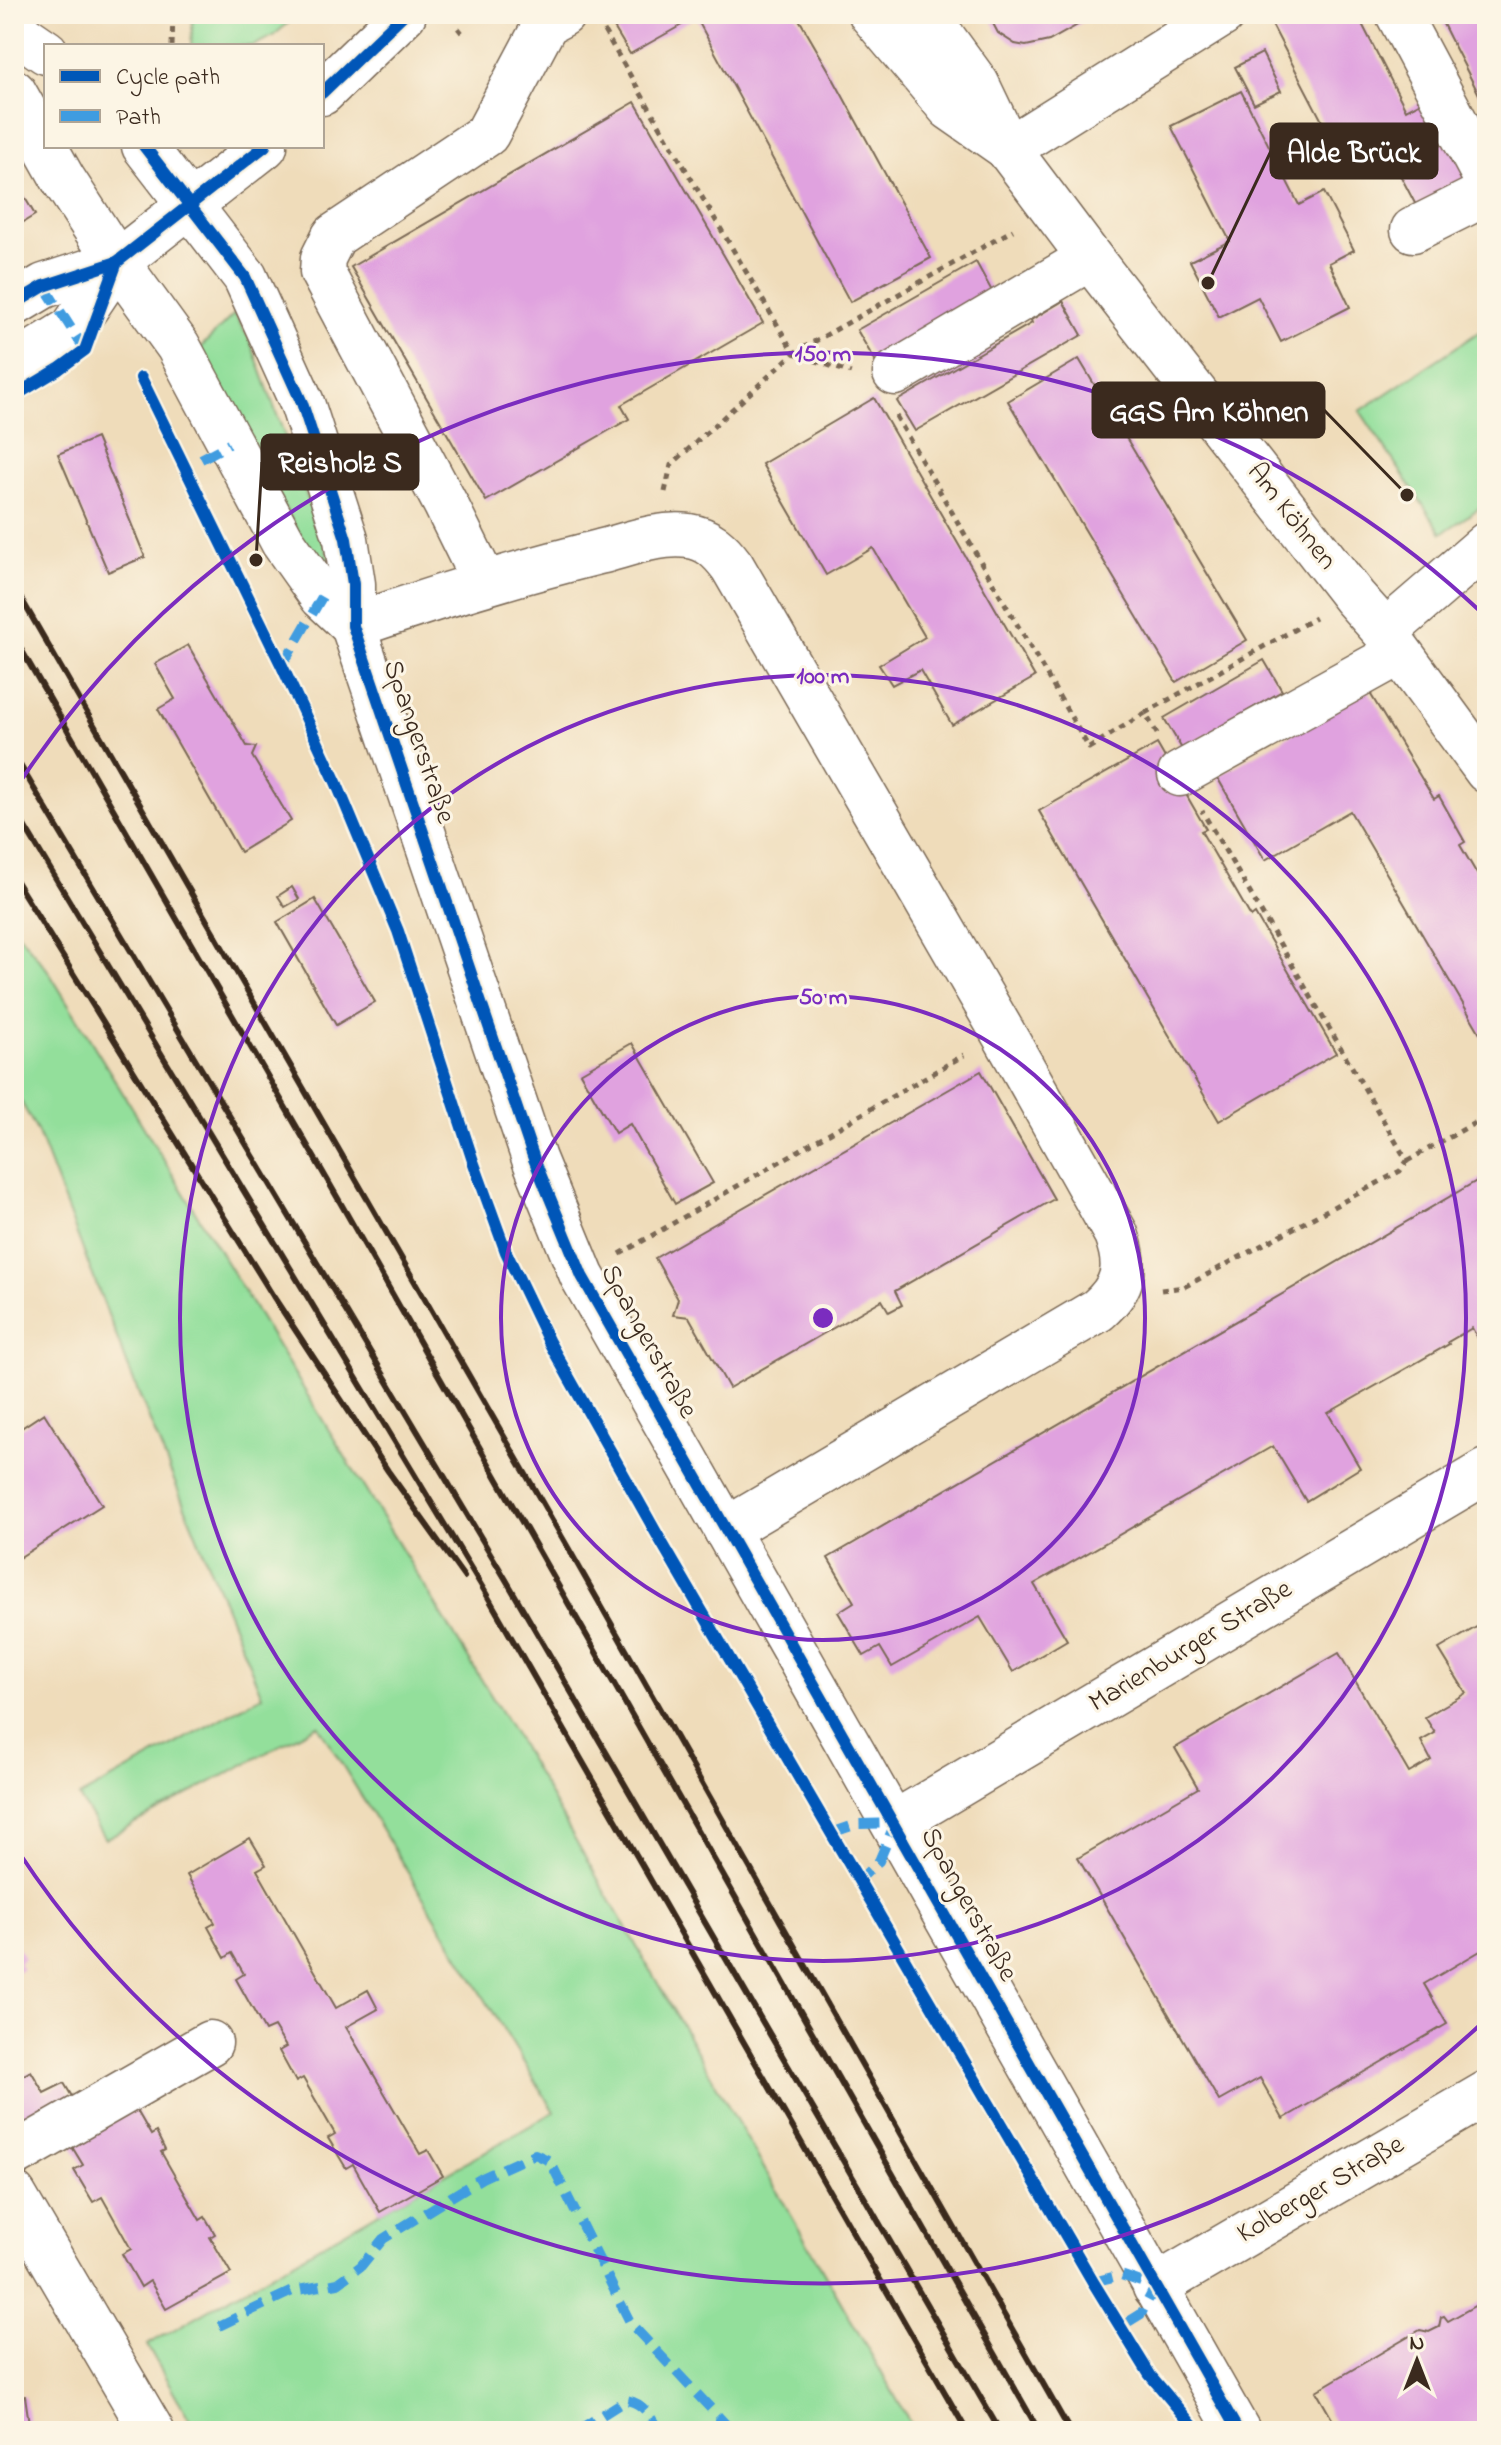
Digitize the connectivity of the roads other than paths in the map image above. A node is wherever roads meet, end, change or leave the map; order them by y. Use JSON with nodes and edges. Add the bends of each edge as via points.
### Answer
{"nodes":[{"id":1,"x":404,"y":14,"type":"edge"},
{"id":2,"x":871,"y":14,"type":"edge"},
{"id":3,"x":926,"y":14,"type":"edge"},
{"id":4,"x":1223,"y":14,"type":"edge"},
{"id":5,"x":1398,"y":14,"type":"edge"},
{"id":6,"x":583,"y":21,"type":"edge"},
{"id":7,"x":14,"y":30,"type":"edge"},
{"id":8,"x":44,"y":51,"type":"edge"},
{"id":9,"x":324,"y":91,"type":"edge"},
{"id":10,"x":14,"y":92,"type":"edge"},
{"id":11,"x":44,"y":145,"type":"edge"},
{"id":12,"x":46,"y":148,"type":"edge"},
{"id":13,"x":146,"y":148,"type":"edge"},
{"id":14,"x":262,"y":148,"type":"edge"},
{"id":15,"x":1008,"y":149,"type":"junction"},
{"id":16,"x":1487,"y":181,"type":"edge"},
{"id":17,"x":1487,"y":193,"type":"edge"},
{"id":18,"x":189,"y":206,"type":"junction"},
{"id":19,"x":1413,"y":230,"type":"dead end"},
{"id":20,"x":1090,"y":258,"type":"junction"},
{"id":21,"x":117,"y":262,"type":"junction"},
{"id":22,"x":14,"y":304,"type":"edge"},
{"id":23,"x":14,"y":365,"type":"edge"},
{"id":24,"x":883,"y":387,"type":"road end"},
{"id":25,"x":1487,"y":544,"type":"edge"},
{"id":26,"x":484,"y":582,"type":"junction"},
{"id":27,"x":353,"y":626,"type":"junction"},
{"id":28,"x":1392,"y":642,"type":"junction"},
{"id":29,"x":1487,"y":771,"type":"edge"},
{"id":30,"x":1180,"y":774,"type":"road end"},
{"id":31,"x":1487,"y":1471,"type":"edge"},
{"id":32,"x":726,"y":1530,"type":"junction"},
{"id":33,"x":895,"y":1823,"type":"junction"},
{"id":34,"x":210,"y":2043,"type":"dead end"},
{"id":35,"x":1487,"y":2093,"type":"edge"},
{"id":36,"x":14,"y":2155,"type":"edge"},
{"id":37,"x":17,"y":2207,"type":"edge"},
{"id":38,"x":1155,"y":2287,"type":"junction"},
{"id":39,"x":152,"y":2431,"type":"edge"},
{"id":40,"x":1238,"y":2431,"type":"edge"}],
"edges":[{"from":1,"to":9,"type":"street"},
{"from":2,"to":15,"type":"street","name":"Am Köhnen","via":[[950,108]]},
{"from":3,"to":15,"type":"street","name":"Am Köhnen","via":[[977,84]]},
{"from":4,"to":15,"type":"street"},
{"from":5,"to":16,"type":"street"},
{"from":6,"to":26,"type":"street","via":[[546,23],[487,134],[334,236],[323,258],[322,272]]},
{"from":7,"to":8,"type":"street"},
{"from":10,"to":11,"type":"street","name":"Spangerstraße"},
{"from":12,"to":21,"type":"street","name":"Spangerstraße"},
{"from":13,"to":18,"type":"street","name":"Spangerstraße"},
{"from":14,"to":18,"type":"street"},
{"from":15,"to":20,"type":"street","name":"Am Köhnen"},
{"from":17,"to":19,"type":"street"},
{"from":18,"to":21,"type":"street"},
{"from":18,"to":27,"type":"street","name":"Spangerstraße","via":[[245,277],[302,403],[346,539]]},
{"from":20,"to":24,"type":"street"},
{"from":20,"to":28,"type":"street","name":"Am Köhnen"},
{"from":21,"to":22,"type":"street","via":[[44,286]]},
{"from":21,"to":23,"type":"street","via":[[72,329]]},
{"from":21,"to":27,"type":"street","name":"Spangerstraße","via":[[178,346],[283,542],[322,597]]},
{"from":25,"to":28,"type":"street"},
{"from":26,"to":27,"type":"street"},
{"from":26,"to":32,"type":"street","via":[[656,538],[688,536],[719,549],[1003,1033],[1123,1252],[1116,1294],[1098,1310]]},
{"from":27,"to":32,"type":"street","name":"Spangerstraße","via":[[534,1159],[582,1276]]},
{"from":28,"to":29,"type":"street","name":"Am Köhnen"},
{"from":28,"to":30,"type":"street"},
{"from":31,"to":33,"type":"street","name":"Marienburger Straße"},
{"from":32,"to":33,"type":"street","name":"Spangerstraße"},
{"from":33,"to":38,"type":"street","name":"Spangerstraße"},
{"from":34,"to":36,"type":"street"},
{"from":35,"to":38,"type":"street","name":"Kolberger Straße"},
{"from":37,"to":39,"type":"street"},
{"from":38,"to":40,"type":"street","name":"Spangerstraße"}]}
